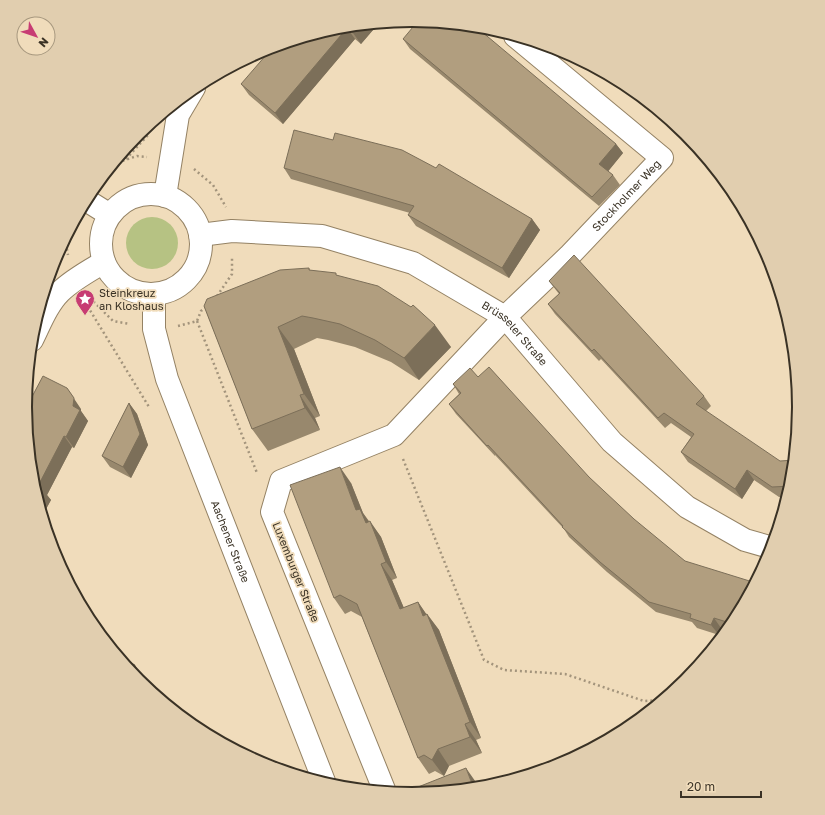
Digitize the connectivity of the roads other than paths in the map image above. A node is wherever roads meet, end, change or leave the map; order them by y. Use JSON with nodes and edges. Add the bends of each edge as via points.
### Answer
{"nodes":[{"id":1,"x":525,"y":44,"type":"edge"},
{"id":2,"x":185,"y":103,"type":"edge"},
{"id":3,"x":165,"y":196,"type":"junction"},
{"id":4,"x":91,"y":203,"type":"edge"},
{"id":5,"x":110,"y":215,"type":"junction"},
{"id":6,"x":200,"y":235,"type":"junction"},
{"id":7,"x":104,"y":262,"type":"junction"},
{"id":8,"x":154,"y":294,"type":"junction"},
{"id":9,"x":506,"y":317,"type":"junction"},
{"id":10,"x":42,"y":319,"type":"edge"},
{"id":11,"x":767,"y":546,"type":"edge"},
{"id":12,"x":322,"y":777,"type":"edge"},
{"id":13,"x":383,"y":787,"type":"edge"}],
"edges":[{"from":1,"to":9,"type":"street","name":"Stockholmer Weg","via":[[662,158],[569,256]]},
{"from":2,"to":3,"type":"street","via":[[178,115]]},
{"from":3,"to":5,"type":"street","via":[[150,194],[135,197],[121,204]]},
{"from":3,"to":6,"type":"street","via":[[178,202],[188,211]]},
{"from":4,"to":5,"type":"street"},
{"from":5,"to":7,"type":"street","via":[[101,241]]},
{"from":6,"to":8,"type":"street","via":[[200,252],[194,268],[184,281],[170,290]]},
{"from":6,"to":9,"type":"street","name":"Brüsseler Straße","via":[[232,231],[322,236],[413,263]]},
{"from":7,"to":8,"type":"street","via":[[112,276],[124,286],[138,293]]},
{"from":7,"to":10,"type":"street","via":[[60,292]]},
{"from":8,"to":12,"type":"street","name":"Aachener Straße","via":[[154,329],[167,379]]},
{"from":9,"to":11,"type":"street","name":"Brüsseler Straße","via":[[612,442],[687,507],[745,540]]},
{"from":9,"to":13,"type":"street","name":"Luxemburger Straße","via":[[394,435],[282,481],[272,512]]}]}
